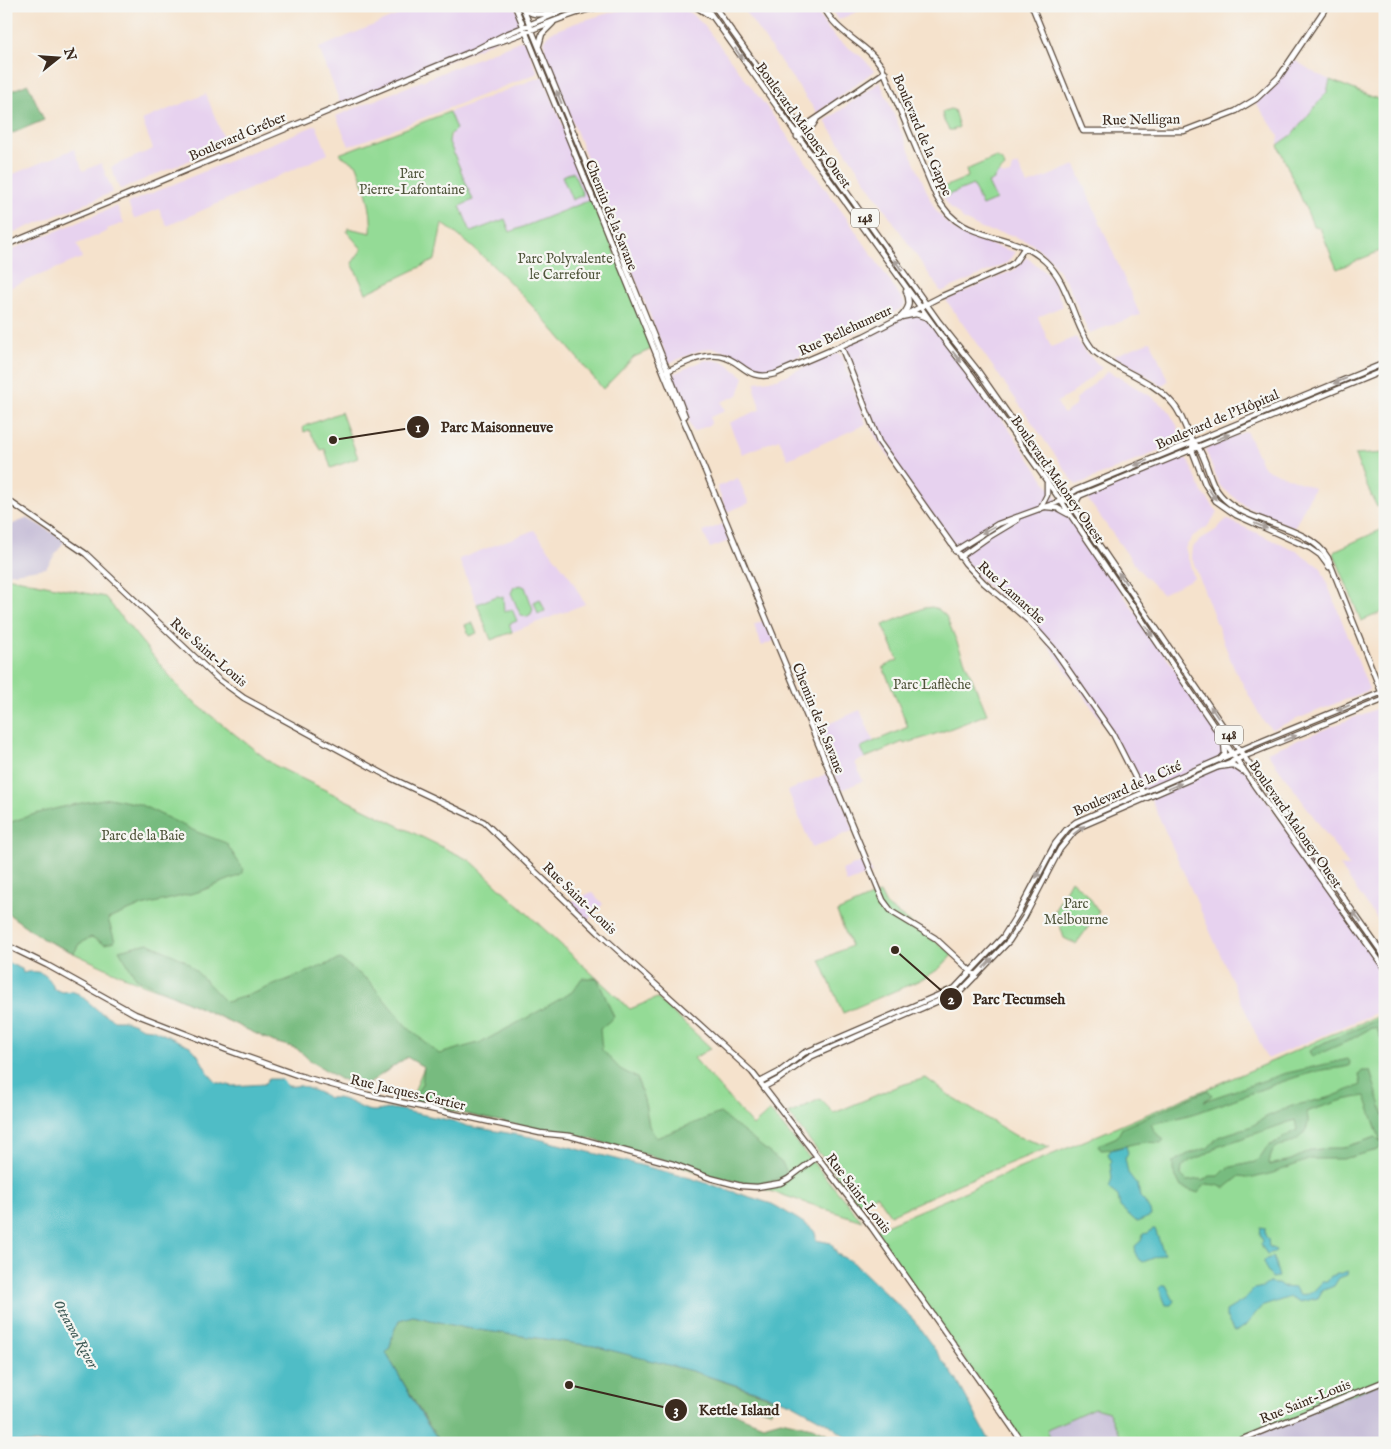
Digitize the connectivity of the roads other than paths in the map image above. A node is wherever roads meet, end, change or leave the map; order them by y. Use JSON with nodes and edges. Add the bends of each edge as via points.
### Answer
{"nodes":[{"id":1,"x":515,"y":6,"type":"edge"},
{"id":2,"x":523,"y":6,"type":"edge"},
{"id":3,"x":575,"y":6,"type":"edge"},
{"id":4,"x":601,"y":6,"type":"edge"},
{"id":5,"x":695,"y":6,"type":"edge"},
{"id":6,"x":705,"y":6,"type":"edge"},
{"id":7,"x":714,"y":6,"type":"edge"},
{"id":8,"x":823,"y":6,"type":"edge"},
{"id":9,"x":1032,"y":6,"type":"edge"},
{"id":10,"x":1327,"y":6,"type":"edge"},
{"id":11,"x":559,"y":12,"type":"junction"},
{"id":12,"x":713,"y":18,"type":"junction"},
{"id":13,"x":556,"y":20,"type":"junction"},
{"id":14,"x":529,"y":24,"type":"junction"},
{"id":15,"x":523,"y":26,"type":"junction"},
{"id":16,"x":532,"y":30,"type":"junction"},
{"id":17,"x":526,"y":32,"type":"junction"},
{"id":18,"x":477,"y":49,"type":"junction"},
{"id":19,"x":540,"y":51,"type":"junction"},
{"id":20,"x":884,"y":72,"type":"junction"},
{"id":21,"x":802,"y":130,"type":"junction"},
{"id":22,"x":796,"y":135,"type":"junction"},
{"id":23,"x":6,"y":245,"type":"edge"},
{"id":24,"x":1025,"y":247,"type":"junction"},
{"id":25,"x":904,"y":285,"type":"junction"},
{"id":26,"x":926,"y":304,"type":"junction"},
{"id":27,"x":920,"y":307,"type":"junction"},
{"id":28,"x":900,"y":318,"type":"junction"},
{"id":29,"x":928,"y":318,"type":"junction"},
{"id":30,"x":841,"y":346,"type":"junction"},
{"id":31,"x":1385,"y":363,"type":"edge"},
{"id":32,"x":1385,"y":370,"type":"edge"},
{"id":33,"x":666,"y":372,"type":"junction"},
{"id":34,"x":1002,"y":406,"type":"junction"},
{"id":35,"x":996,"y":410,"type":"junction"},
{"id":36,"x":1193,"y":442,"type":"junction"},
{"id":37,"x":1198,"y":447,"type":"junction"},
{"id":38,"x":1192,"y":450,"type":"junction"},
{"id":39,"x":1047,"y":482,"type":"junction"},
{"id":40,"x":1065,"y":495,"type":"junction"},
{"id":41,"x":1080,"y":495,"type":"junction"},
{"id":42,"x":6,"y":499,"type":"edge"},
{"id":43,"x":1069,"y":500,"type":"junction"},
{"id":44,"x":1061,"y":501,"type":"junction"},
{"id":45,"x":1232,"y":505,"type":"junction"},
{"id":46,"x":1046,"y":507,"type":"junction"},
{"id":47,"x":1040,"y":509,"type":"junction"},
{"id":48,"x":1076,"y":510,"type":"junction"},
{"id":49,"x":1227,"y":510,"type":"junction"},
{"id":50,"x":1024,"y":516,"type":"junction"},
{"id":51,"x":1073,"y":518,"type":"junction"},
{"id":52,"x":1298,"y":534,"type":"junction"},
{"id":53,"x":1295,"y":541,"type":"junction"},
{"id":54,"x":955,"y":551,"type":"junction"},
{"id":55,"x":960,"y":557,"type":"junction"},
{"id":56,"x":1333,"y":572,"type":"junction"},
{"id":57,"x":1383,"y":692,"type":"edge"},
{"id":58,"x":1384,"y":699,"type":"edge"},
{"id":59,"x":1318,"y":718,"type":"junction"},
{"id":60,"x":1322,"y":725,"type":"junction"},
{"id":61,"x":1222,"y":737,"type":"junction"},
{"id":62,"x":1240,"y":751,"type":"junction"},
{"id":63,"x":1234,"y":754,"type":"junction"},
{"id":64,"x":1244,"y":756,"type":"junction"},
{"id":65,"x":1237,"y":759,"type":"junction"},
{"id":66,"x":1220,"y":760,"type":"junction"},
{"id":67,"x":1218,"y":767,"type":"junction"},
{"id":68,"x":1256,"y":788,"type":"junction"},
{"id":69,"x":1143,"y":792,"type":"junction"},
{"id":70,"x":1146,"y":799,"type":"junction"},
{"id":71,"x":6,"y":945,"type":"edge"},
{"id":72,"x":1385,"y":957,"type":"edge"},
{"id":73,"x":1385,"y":969,"type":"edge"},
{"id":74,"x":971,"y":971,"type":"junction"},
{"id":75,"x":976,"y":976,"type":"junction"},
{"id":76,"x":825,"y":1043,"type":"junction"},
{"id":77,"x":828,"y":1049,"type":"junction"},
{"id":78,"x":760,"y":1082,"type":"junction"},
{"id":79,"x":764,"y":1087,"type":"junction"},
{"id":80,"x":817,"y":1157,"type":"junction"},
{"id":81,"x":1385,"y":1381,"type":"edge"},
{"id":82,"x":1023,"y":1443,"type":"edge"},
{"id":83,"x":1233,"y":1443,"type":"edge"}],
"edges":[{"from":1,"to":15,"type":"street","name":"Chemin de la Savane"},
{"from":2,"to":11,"type":"street","via":[[534,14]]},
{"from":2,"to":14,"type":"street","name":"Chemin de la Savane"},
{"from":3,"to":11,"type":"street","name":"Boulevard Gréber"},
{"from":4,"to":13,"type":"street","name":"Boulevard Gréber"},
{"from":5,"to":12,"type":"street"},
{"from":6,"to":12,"type":"street","name":"Boulevard Maloney Ouest","number":"148"},
{"from":7,"to":21,"type":"street","name":"Boulevard Maloney Ouest","number":"148"},
{"from":8,"to":20,"type":"street","name":"Boulevard de la Gappe","via":[[838,28],[870,52]]},
{"from":9,"to":10,"type":"street","name":"Rue Nelligan","via":[[1082,131],[1184,131],[1243,107],[1279,77]]},
{"from":11,"to":14,"type":"street","name":"Boulevard Gréber"},
{"from":12,"to":22,"type":"street","name":"Boulevard Maloney Ouest","number":"148","one_way":true},
{"from":13,"to":16,"type":"street","name":"Boulevard Gréber"},
{"from":13,"to":19,"type":"street","via":[[540,36]]},
{"from":14,"to":15,"type":"street","name":"Boulevard Gréber"},
{"from":14,"to":16,"type":"street","name":"Chemin de la Savane"},
{"from":15,"to":17,"type":"street","name":"Chemin de la Savane"},
{"from":15,"to":18,"type":"street","name":"Boulevard Gréber"},
{"from":16,"to":17,"type":"street","name":"Boulevard Gréber"},
{"from":16,"to":19,"type":"street","name":"Chemin de la Savane"},
{"from":17,"to":18,"type":"street","name":"Boulevard Gréber"},
{"from":17,"to":33,"type":"street","name":"Chemin de la Savane"},
{"from":18,"to":23,"type":"street","name":"Boulevard Gréber"},
{"from":33,"to":19,"type":"street","name":"Chemin de la Savane","one_way":true,"via":[[612,227]]},
{"from":20,"to":21,"type":"street"},
{"from":20,"to":24,"type":"street","name":"Boulevard de la Gappe","via":[[944,210],[970,230]]},
{"from":21,"to":22,"type":"street"},
{"from":26,"to":21,"type":"street","name":"Boulevard Maloney Ouest","number":"148","one_way":true},
{"from":22,"to":25,"type":"street","name":"Boulevard Maloney Ouest","number":"148"},
{"from":24,"to":26,"type":"street","name":"Rue Bellehumeur","via":[[1011,266]]},
{"from":24,"to":36,"type":"street","name":"Boulevard de la Gappe","via":[[1046,262],[1058,277],[1090,346],[1101,357],[1163,394],[1178,411]]},
{"from":25,"to":27,"type":"street","name":"Boulevard Maloney Ouest","number":"148"},
{"from":25,"to":28,"type":"street","via":[[910,304]]},
{"from":26,"to":27,"type":"street","name":"Rue Bellehumeur"},
{"from":26,"to":34,"type":"street","name":"Boulevard Maloney Ouest","number":"148"},
{"from":27,"to":28,"type":"street","name":"Rue Bellehumeur"},
{"from":27,"to":29,"type":"street","name":"Boulevard Maloney Ouest","number":"148"},
{"from":28,"to":29,"type":"street","via":[[916,314]]},
{"from":28,"to":30,"type":"street","name":"Rue Bellehumeur"},
{"from":29,"to":35,"type":"street","name":"Boulevard Maloney Ouest","number":"148","one_way":true},
{"from":30,"to":33,"type":"street","name":"Rue Bellehumeur","via":[[766,376],[752,374],[725,357],[714,355],[695,359]]},
{"from":30,"to":54,"type":"street","name":"Rue Lamarche","via":[[876,438]]},
{"from":31,"to":36,"type":"street","name":"Boulevard de l'Hôpital","one_way":true},
{"from":37,"to":32,"type":"street","name":"Boulevard de l'Hôpital","one_way":true},
{"from":33,"to":74,"type":"street","name":"Chemin de la Savane","via":[[883,900],[892,912],[936,938]]},
{"from":34,"to":35,"type":"street"},
{"from":34,"to":40,"type":"street","name":"Boulevard Maloney Ouest","number":"148"},
{"from":35,"to":39,"type":"street","name":"Boulevard Maloney Ouest","number":"148"},
{"from":36,"to":37,"type":"street","name":"Boulevard de la Gappe"},
{"from":36,"to":38,"type":"street","name":"Boulevard de la Gappe"},
{"from":36,"to":40,"type":"street","name":"Boulevard de l'Hôpital","one_way":true},
{"from":37,"to":38,"type":"street","name":"Boulevard de l'Hôpital"},
{"from":37,"to":45,"type":"street","name":"Boulevard de la Gappe","via":[[1213,483]]},
{"from":38,"to":41,"type":"street","name":"Boulevard de l'Hôpital"},
{"from":38,"to":49,"type":"street","name":"Boulevard de la Gappe","one_way":true,"via":[[1208,490]]},
{"from":39,"to":44,"type":"street","name":"Boulevard Maloney Ouest","number":"148"},
{"from":39,"to":47,"type":"street","via":[[1047,495]]},
{"from":40,"to":43,"type":"street","name":"Boulevard Maloney Ouest","number":"148"},
{"from":40,"to":44,"type":"street"},
{"from":41,"to":43,"type":"street","name":"Boulevard de l'Hôpital"},
{"from":41,"to":48,"type":"street","via":[[1075,504]]},
{"from":42,"to":78,"type":"street","name":"Rue Saint-Louis","via":[[86,554],[218,679],[244,698],[391,778],[481,819]]},
{"from":43,"to":44,"type":"street","name":"Boulevard de l'Hôpital"},
{"from":43,"to":48,"type":"street","name":"Boulevard Maloney Ouest","number":"148"},
{"from":44,"to":46,"type":"street","name":"Boulevard de l'Hôpital"},
{"from":44,"to":51,"type":"street","name":"Boulevard Maloney Ouest","number":"148"},
{"from":45,"to":49,"type":"street"},
{"from":45,"to":52,"type":"street","name":"Boulevard de la Gappe"},
{"from":46,"to":47,"type":"street","name":"Boulevard de l'Hôpital"},
{"from":46,"to":51,"type":"street","via":[[1060,509]]},
{"from":47,"to":50,"type":"street","name":"Boulevard de l'Hôpital"},
{"from":62,"to":48,"type":"street","name":"Boulevard Maloney Ouest","number":"148","one_way":true},
{"from":49,"to":53,"type":"street","name":"Boulevard de la Gappe","one_way":true},
{"from":50,"to":54,"type":"street","name":"Boulevard de l'Hôpital","one_way":true,"via":[[998,524]]},
{"from":50,"to":55,"type":"street","name":"Boulevard de l'Hôpital"},
{"from":51,"to":61,"type":"street","name":"Boulevard Maloney Ouest","number":"148","one_way":true},
{"from":52,"to":53,"type":"street"},
{"from":52,"to":56,"type":"street","name":"Boulevard de la Gappe","via":[[1322,549]]},
{"from":53,"to":56,"type":"street","name":"Boulevard de la Gappe","via":[[1316,552]]},
{"from":54,"to":55,"type":"street","name":"Rue Lamarche"},
{"from":55,"to":69,"type":"street","name":"Rue Lamarche","via":[[977,577],[1029,621],[1053,648],[1110,728]]},
{"from":56,"to":57,"type":"street","name":"Boulevard de la Gappe"},
{"from":57,"to":58,"type":"street","name":"Boulevard de la Gappe"},
{"from":57,"to":59,"type":"street","name":"Boulevard de la Cité","one_way":true},
{"from":58,"to":60,"type":"street","name":"Boulevard de la Cité"},
{"from":59,"to":60,"type":"street"},
{"from":59,"to":62,"type":"street","name":"Boulevard de la Cité"},
{"from":64,"to":60,"type":"street","name":"Boulevard de la Cité","one_way":true},
{"from":61,"to":63,"type":"street","name":"Boulevard Maloney Ouest","number":"148"},
{"from":61,"to":66,"type":"street","via":[[1226,751]]},
{"from":62,"to":63,"type":"street","name":"Boulevard de la Cité"},
{"from":62,"to":64,"type":"street","name":"Boulevard Maloney Ouest","number":"148"},
{"from":63,"to":65,"type":"street","name":"Boulevard Maloney Ouest","number":"148"},
{"from":63,"to":66,"type":"street","name":"Boulevard de la Cité"},
{"from":64,"to":65,"type":"street","name":"Boulevard de la Cité"},
{"from":72,"to":64,"type":"street","name":"Boulevard Maloney Ouest","number":"148","one_way":true},
{"from":65,"to":67,"type":"street","name":"Boulevard de la Cité"},
{"from":65,"to":68,"type":"street","name":"Boulevard Maloney Ouest","number":"148"},
{"from":66,"to":69,"type":"street","name":"Boulevard de la Cité"},
{"from":67,"to":68,"type":"street","via":[[1236,766]]},
{"from":70,"to":67,"type":"street","name":"Boulevard de la Cité","one_way":true},
{"from":68,"to":73,"type":"street","name":"Boulevard Maloney Ouest","number":"148"},
{"from":69,"to":70,"type":"street","name":"Rue Lamarche"},
{"from":69,"to":74,"type":"street","name":"Boulevard de la Cité","one_way":true,"via":[[1085,817],[1068,829],[1046,858],[1003,937]]},
{"from":75,"to":70,"type":"street","name":"Boulevard de la Cité","one_way":true,"via":[[1008,942],[1052,863],[1071,836],[1088,824]]},
{"from":71,"to":80,"type":"street","name":"Rue Jacques-Cartier","via":[[135,1014],[235,1053],[345,1090],[540,1133],[570,1136],[740,1186],[780,1183]]},
{"from":74,"to":75,"type":"street","name":"Chemin de la Savane"},
{"from":74,"to":76,"type":"street","name":"Boulevard de la Cité","via":[[951,991]]},
{"from":75,"to":77,"type":"street","name":"Boulevard de la Cité","via":[[958,993]]},
{"from":76,"to":77,"type":"street"},
{"from":76,"to":78,"type":"street","name":"Boulevard de la Cité","via":[[800,1055]]},
{"from":77,"to":79,"type":"street","name":"Boulevard de la Cité","via":[[805,1059]]},
{"from":78,"to":79,"type":"street","name":"Rue Saint-Louis"},
{"from":79,"to":80,"type":"street","name":"Rue Saint-Louis"},
{"from":80,"to":82,"type":"street","name":"Rue Saint-Louis","via":[[872,1228]]},
{"from":81,"to":83,"type":"street","name":"Rue Saint-Louis"}]}
